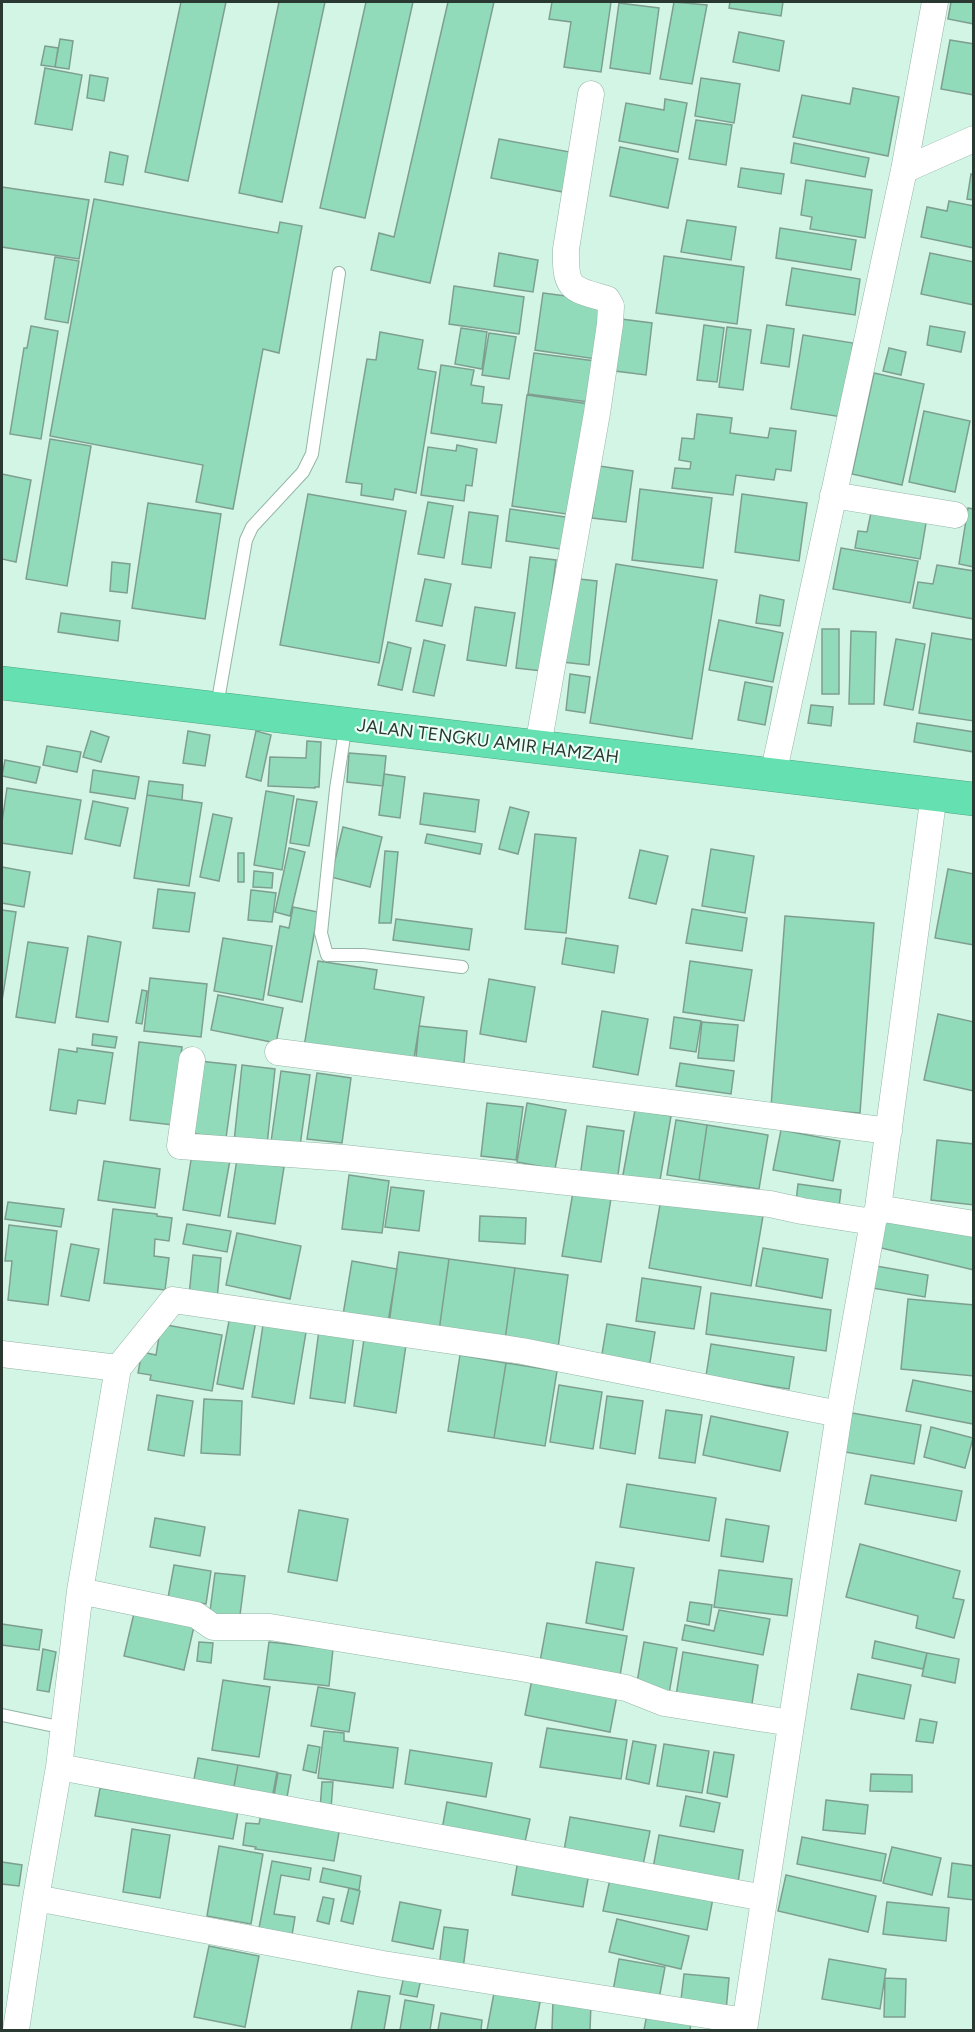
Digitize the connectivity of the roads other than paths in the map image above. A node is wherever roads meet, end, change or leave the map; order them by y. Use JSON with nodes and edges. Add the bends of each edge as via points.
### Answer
{"nodes":[{"id":1,"x":935,"y":2,"type":"edge"},
{"id":2,"x":591,"y":94,"type":"dead end"},
{"id":3,"x":974,"y":139,"type":"edge"},
{"id":4,"x":904,"y":170,"type":"junction"},
{"id":5,"x":339,"y":273,"type":"dead end"},
{"id":6,"x":833,"y":495,"type":"junction"},
{"id":7,"x":955,"y":515,"type":"dead end"},
{"id":8,"x":2,"y":683,"type":"edge"},
{"id":9,"x":217,"y":708,"type":"junction"},
{"id":10,"x":346,"y":724,"type":"junction"},
{"id":11,"x":538,"y":746,"type":"junction"},
{"id":12,"x":773,"y":775,"type":"junction"},
{"id":13,"x":934,"y":794,"type":"junction"},
{"id":14,"x":974,"y":799,"type":"edge"},
{"id":15,"x":462,"y":967,"type":"dead end"},
{"id":16,"x":278,"y":1052,"type":"dead end"},
{"id":17,"x":192,"y":1060,"type":"dead end"},
{"id":18,"x":889,"y":1131,"type":"junction"},
{"id":19,"x":875,"y":1215,"type":"junction"},
{"id":20,"x":974,"y":1224,"type":"edge"},
{"id":21,"x":2,"y":1354,"type":"edge"},
{"id":22,"x":118,"y":1368,"type":"junction"},
{"id":23,"x":839,"y":1414,"type":"junction"},
{"id":24,"x":80,"y":1591,"type":"junction"},
{"id":25,"x":2,"y":1715,"type":"edge"},
{"id":26,"x":791,"y":1724,"type":"junction"},
{"id":27,"x":64,"y":1728,"type":"junction"},
{"id":28,"x":59,"y":1767,"type":"junction"},
{"id":29,"x":36,"y":1898,"type":"junction"},
{"id":30,"x":764,"y":1898,"type":"junction"},
{"id":31,"x":745,"y":2026,"type":"edge"},
{"id":32,"x":16,"y":2031,"type":"edge"}],
"edges":[{"from":1,"to":4,"type":"street"},
{"from":2,"to":11,"type":"street","via":[[566,269],[574,288],[607,299],[611,306],[610,324]]},
{"from":3,"to":4,"type":"street"},
{"from":4,"to":6,"type":"street"},
{"from":5,"to":9,"type":"lane","via":[[312,454],[303,472],[249,534]]},
{"from":6,"to":7,"type":"street"},
{"from":6,"to":12,"type":"street"},
{"from":8,"to":9,"type":"highway","name":"JALAN TENGKU AMIR HAMZAH"},
{"from":9,"to":10,"type":"highway","name":"JALAN TENGKU AMIR HAMZAH"},
{"from":10,"to":11,"type":"highway","name":"JALAN TENGKU AMIR HAMZAH"},
{"from":10,"to":15,"type":"lane","via":[[321,933],[327,955],[363,955]]},
{"from":11,"to":12,"type":"highway","name":"JALAN TENGKU AMIR HAMZAH"},
{"from":12,"to":13,"type":"highway","name":"JALAN TENGKU AMIR HAMZAH"},
{"from":13,"to":14,"type":"highway","name":"JALAN TENGKU AMIR HAMZAH"},
{"from":13,"to":18,"type":"street"},
{"from":16,"to":18,"type":"street"},
{"from":17,"to":19,"type":"street","via":[[180,1146],[344,1158]]},
{"from":18,"to":19,"type":"street"},
{"from":19,"to":20,"type":"street"},
{"from":19,"to":23,"type":"street"},
{"from":21,"to":22,"type":"street"},
{"from":22,"to":23,"type":"street","via":[[173,1300],[522,1351]]},
{"from":22,"to":24,"type":"street"},
{"from":23,"to":26,"type":"street"},
{"from":24,"to":26,"type":"street","via":[[196,1615],[213,1627],[270,1627],[521,1668],[626,1689],[664,1703]]},
{"from":24,"to":27,"type":"street"},
{"from":25,"to":27,"type":"lane"},
{"from":26,"to":30,"type":"street"},
{"from":27,"to":28,"type":"street"},
{"from":28,"to":29,"type":"street"},
{"from":28,"to":30,"type":"street"},
{"from":29,"to":31,"type":"street","via":[[383,1964]]},
{"from":29,"to":32,"type":"street"},
{"from":30,"to":31,"type":"street"}]}
